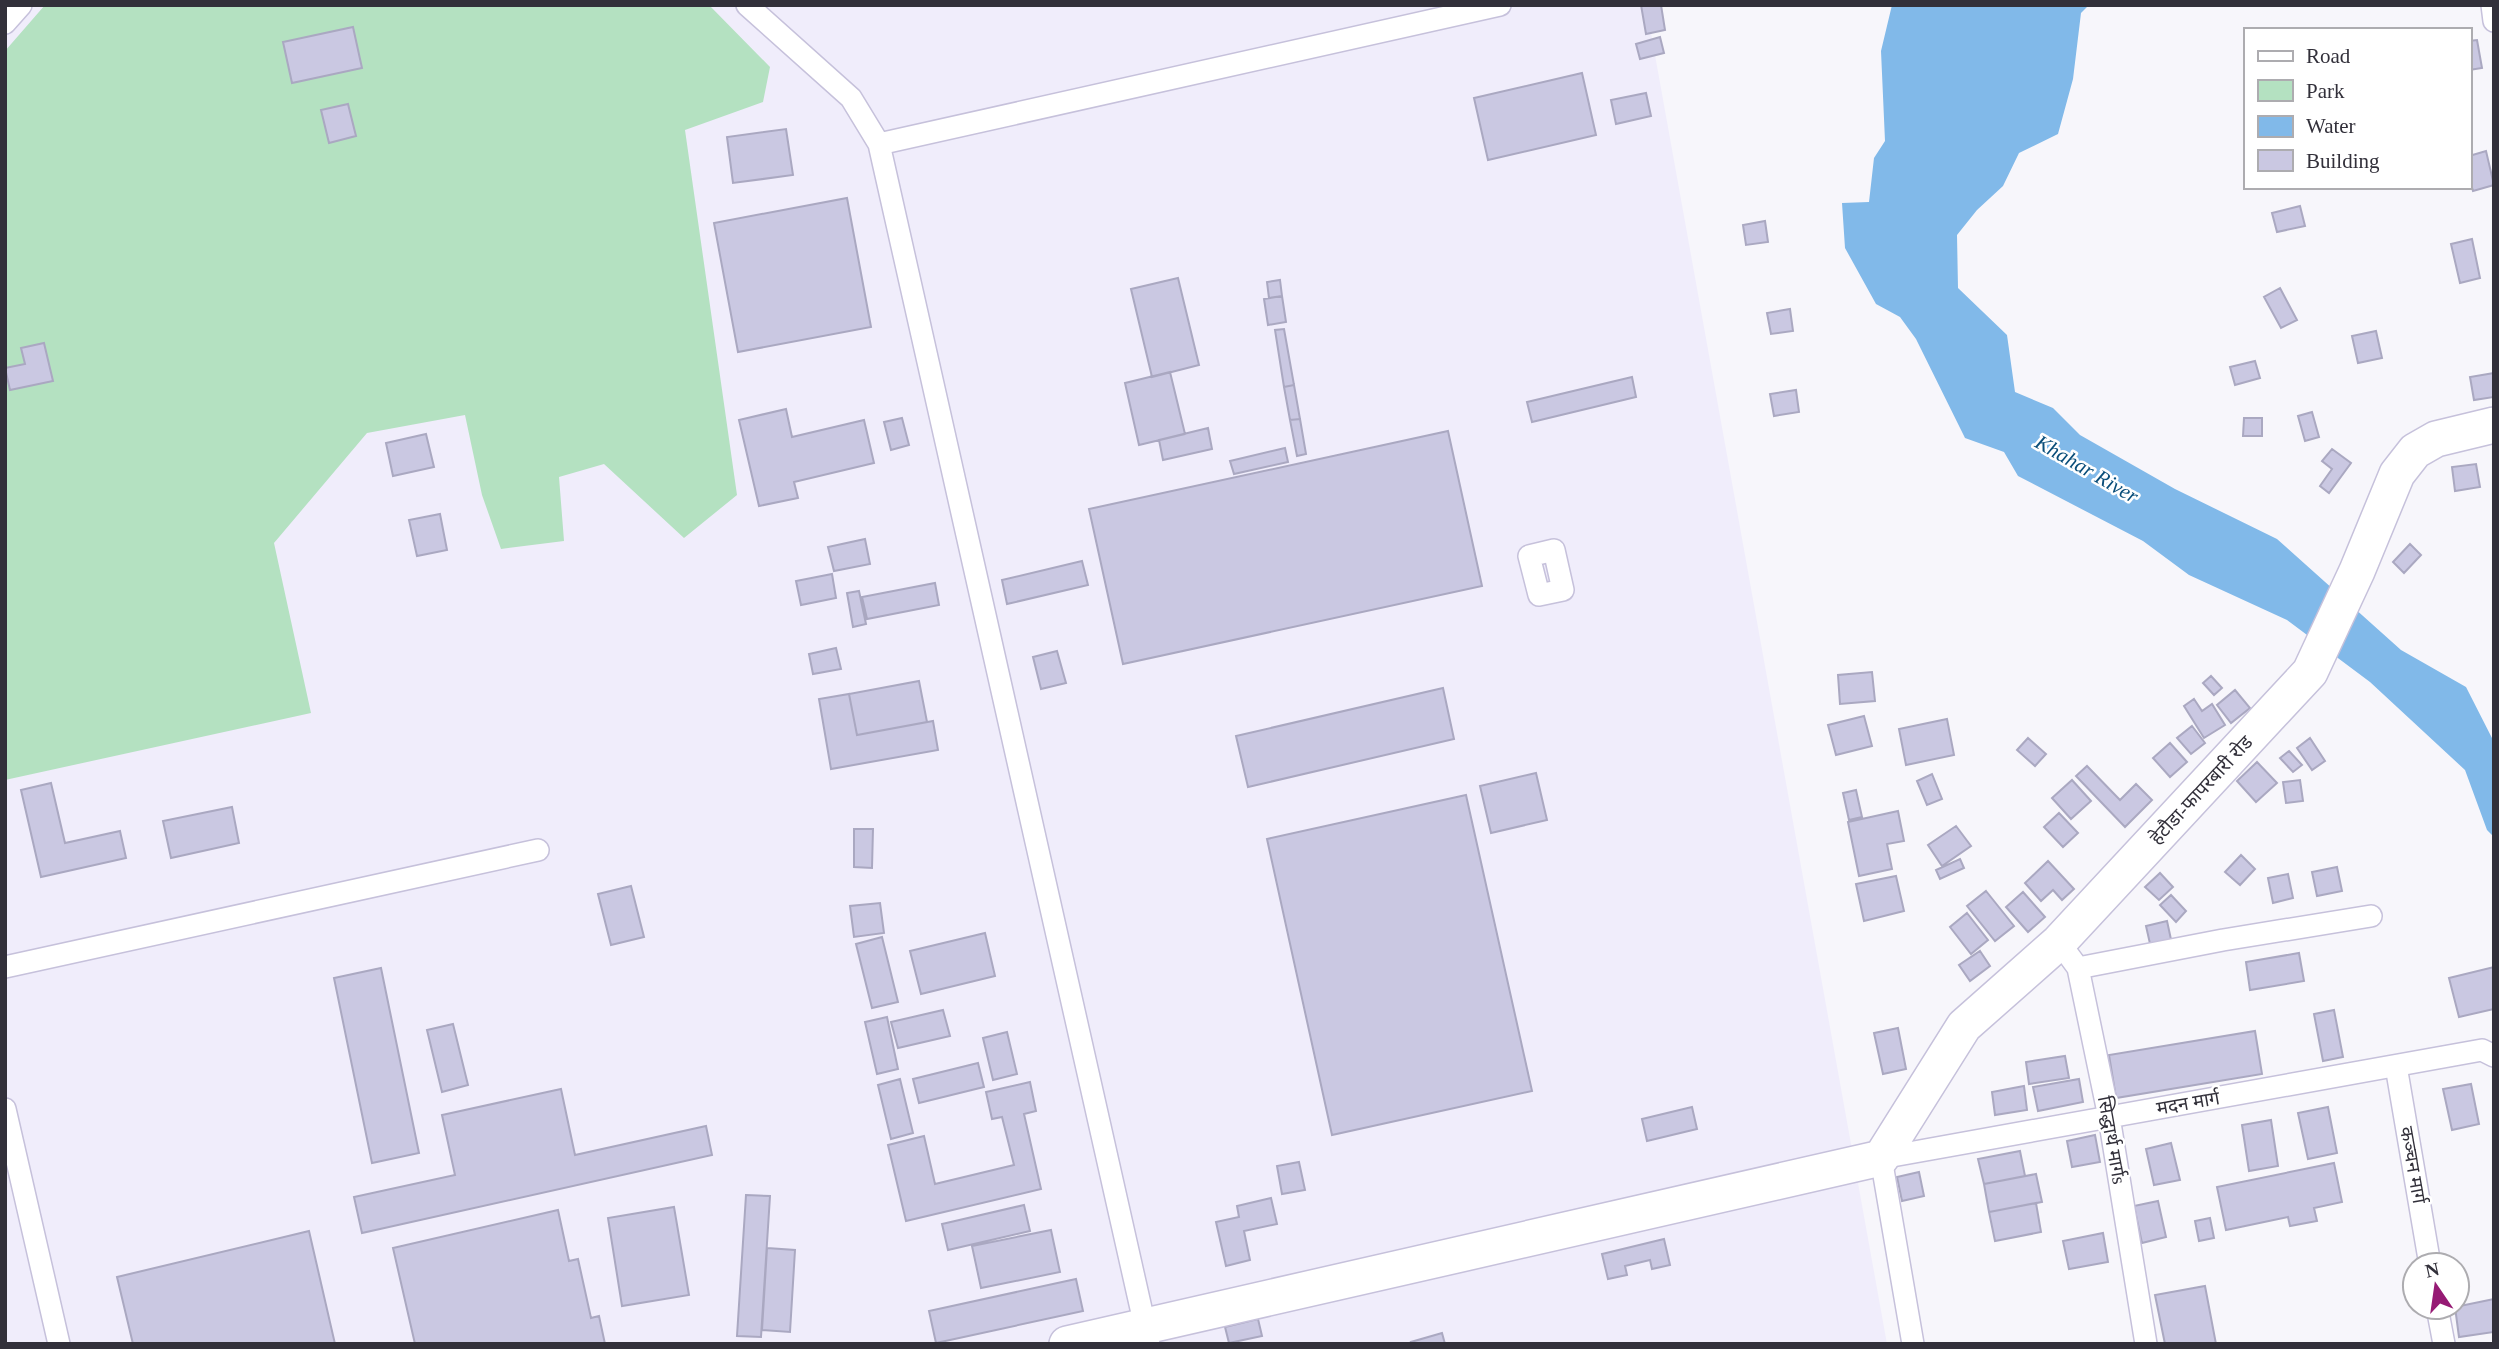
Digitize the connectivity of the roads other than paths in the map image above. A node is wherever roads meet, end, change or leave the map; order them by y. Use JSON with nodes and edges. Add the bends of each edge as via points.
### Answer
{"nodes":[{"id":1,"x":22,"y":5,"type":"edge"},
{"id":2,"x":747,"y":5,"type":"edge"},
{"id":3,"x":1500,"y":5,"type":"edge"},
{"id":4,"x":2492,"y":5,"type":"edge"},
{"id":5,"x":2494,"y":21,"type":"edge"},
{"id":6,"x":5,"y":23,"type":"edge"},
{"id":7,"x":879,"y":144,"type":"junction"},
{"id":8,"x":2494,"y":425,"type":"edge"},
{"id":9,"x":538,"y":850,"type":"dead end"},
{"id":10,"x":2371,"y":916,"type":"dead end"},
{"id":11,"x":2068,"y":955,"type":"junction"},
{"id":12,"x":5,"y":967,"type":"edge"},
{"id":13,"x":2494,"y":1056,"type":"edge"},
{"id":14,"x":2396,"y":1066,"type":"junction"},
{"id":15,"x":5,"y":1109,"type":"edge"},
{"id":16,"x":2109,"y":1117,"type":"junction"},
{"id":17,"x":1881,"y":1157,"type":"junction"},
{"id":18,"x":2428,"y":1251,"type":"edge"},
{"id":19,"x":2440,"y":1321,"type":"edge"},
{"id":20,"x":1147,"y":1335,"type":"edge"},
{"id":21,"x":60,"y":1344,"type":"edge"},
{"id":22,"x":1067,"y":1344,"type":"edge"},
{"id":23,"x":1913,"y":1344,"type":"edge"},
{"id":24,"x":2146,"y":1344,"type":"edge"},
{"id":25,"x":2444,"y":1344,"type":"edge"}],
"edges":[{"from":1,"to":6,"type":"street"},
{"from":2,"to":7,"type":"street","via":[[851,98]]},
{"from":3,"to":7,"type":"street"},
{"from":4,"to":5,"type":"street"},
{"from":7,"to":20,"type":"street"},
{"from":8,"to":11,"type":"highway","name":"हेटौडा-फापरबारी रोड","via":[[2436,439],[2415,451],[2397,474],[2310,672]]},
{"from":9,"to":12,"type":"street"},
{"from":10,"to":11,"type":"street","via":[[2223,940]]},
{"from":11,"to":16,"type":"street","name":"सिद्धार्थ मार्गs"},
{"from":11,"to":17,"type":"highway","name":"हेटौडा-फापरबारी रोड","via":[[1964,1026]]},
{"from":13,"to":14,"type":"street","name":"मदन मार्ग","via":[[2482,1050]]},
{"from":14,"to":16,"type":"street","name":"मदन मार्ग"},
{"from":14,"to":18,"type":"street","name":"कञ्चन मार्ग"},
{"from":15,"to":21,"type":"street"},
{"from":16,"to":17,"type":"street","name":"मदन मार्ग"},
{"from":16,"to":24,"type":"street","name":"सिद्धार्थ मार्गs"},
{"from":17,"to":20,"type":"highway"},
{"from":17,"to":23,"type":"street"},
{"from":19,"to":25,"type":"street"},
{"from":20,"to":22,"type":"highway"}]}
